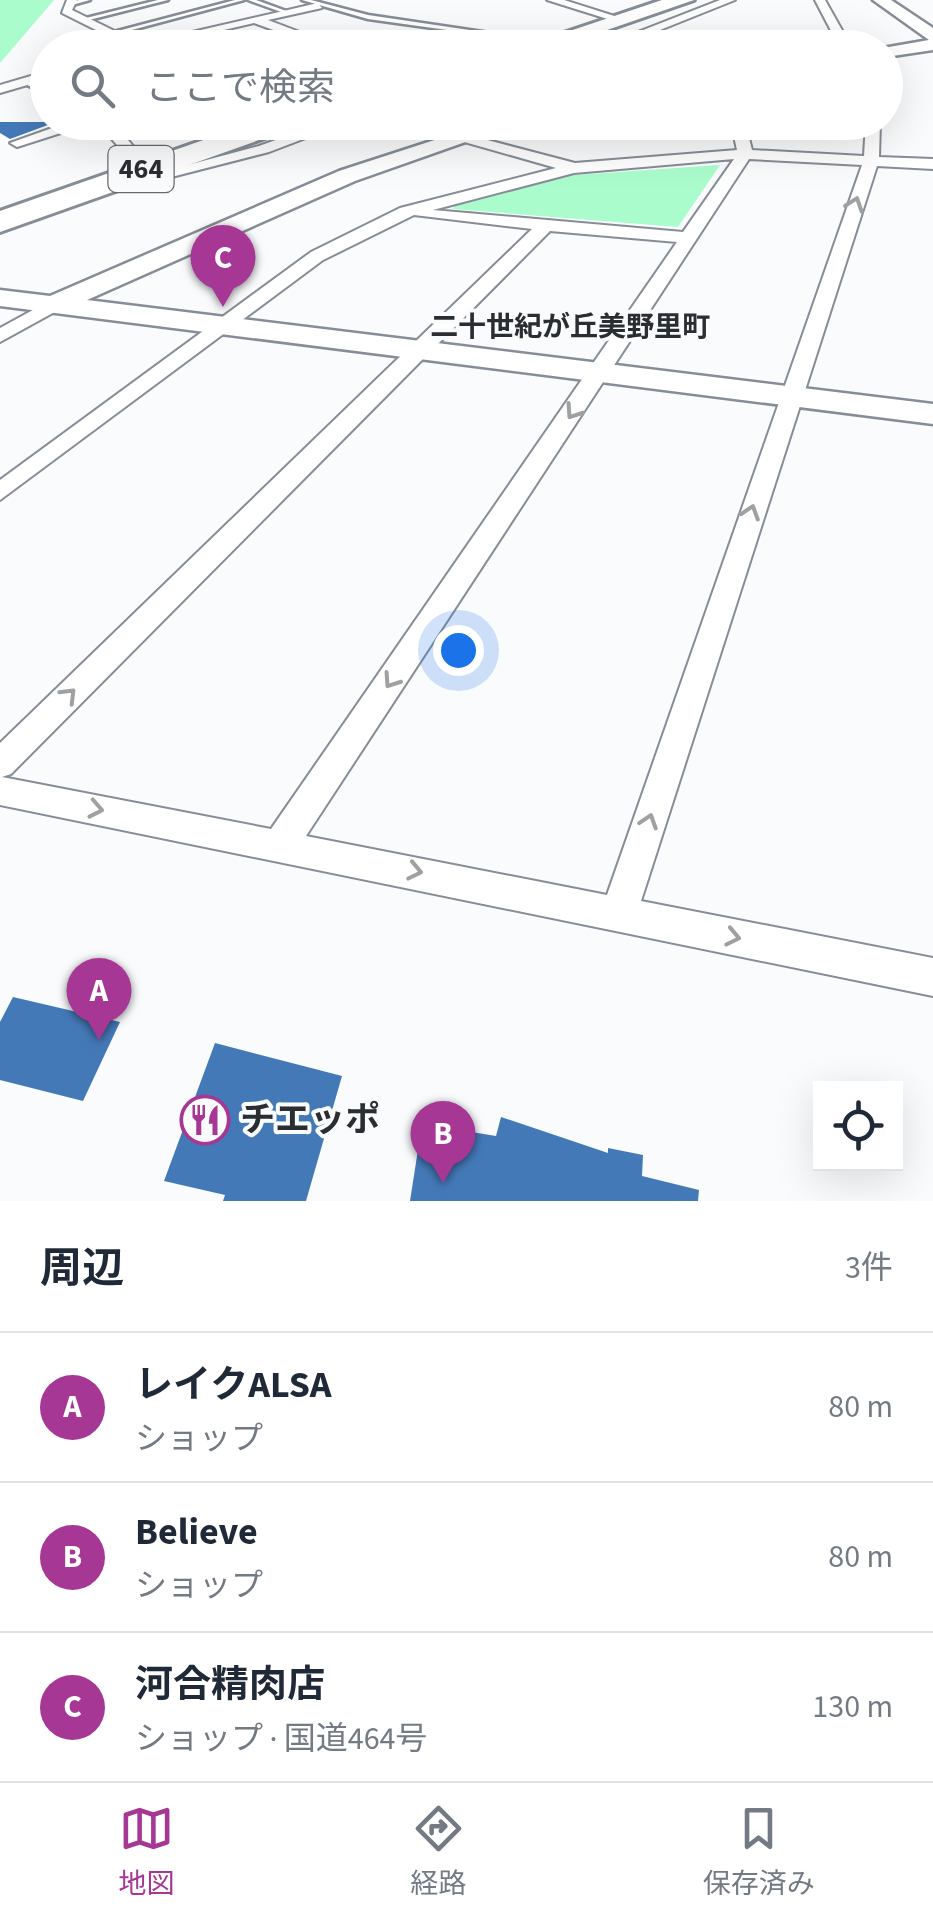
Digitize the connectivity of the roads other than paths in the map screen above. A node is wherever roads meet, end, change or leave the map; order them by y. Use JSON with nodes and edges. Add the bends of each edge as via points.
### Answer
{"nodes":[{"id":1,"x":87,"y":0,"type":"edge"},
{"id":2,"x":165,"y":0,"type":"edge"},
{"id":3,"x":241,"y":0,"type":"edge"},
{"id":4,"x":251,"y":0,"type":"edge"},
{"id":5,"x":552,"y":0,"type":"edge"},
{"id":6,"x":684,"y":0,"type":"edge"},
{"id":7,"x":730,"y":0,"type":"edge"},
{"id":8,"x":820,"y":0,"type":"edge"},
{"id":9,"x":881,"y":0,"type":"edge"},
{"id":10,"x":72,"y":2,"type":"edge"},
{"id":11,"x":312,"y":3,"type":"edge"},
{"id":12,"x":286,"y":12,"type":"junction"},
{"id":13,"x":252,"y":18,"type":"junction"},
{"id":14,"x":86,"y":19,"type":"junction"},
{"id":15,"x":620,"y":20,"type":"junction"},
{"id":16,"x":108,"y":30,"type":"edge"},
{"id":17,"x":120,"y":30,"type":"edge"},
{"id":18,"x":205,"y":30,"type":"edge"},
{"id":19,"x":286,"y":30,"type":"edge"},
{"id":20,"x":457,"y":30,"type":"edge"},
{"id":21,"x":587,"y":30,"type":"edge"},
{"id":22,"x":651,"y":30,"type":"edge"},
{"id":23,"x":836,"y":30,"type":"edge"},
{"id":24,"x":933,"y":36,"type":"edge"},
{"id":25,"x":933,"y":45,"type":"edge"},
{"id":26,"x":903,"y":49,"type":"edge"},
{"id":27,"x":30,"y":80,"type":"edge"},
{"id":28,"x":25,"y":82,"type":"junction"},
{"id":29,"x":30,"y":84,"type":"edge"},
{"id":30,"x":0,"y":90,"type":"edge"},
{"id":31,"x":30,"y":139,"type":"edge"},
{"id":32,"x":120,"y":140,"type":"edge"},
{"id":33,"x":229,"y":140,"type":"edge"},
{"id":34,"x":290,"y":140,"type":"edge"},
{"id":35,"x":451,"y":140,"type":"edge"},
{"id":36,"x":471,"y":140,"type":"edge"},
{"id":37,"x":742,"y":140,"type":"edge"},
{"id":38,"x":872,"y":140,"type":"edge"},
{"id":39,"x":17,"y":143,"type":"dead end"},
{"id":40,"x":745,"y":154,"type":"junction"},
{"id":41,"x":870,"y":160,"type":"junction"},
{"id":42,"x":933,"y":164,"type":"edge"},
{"id":43,"x":144,"y":168,"type":"junction"},
{"id":44,"x":573,"y":168,"type":"junction"},
{"id":45,"x":84,"y":191,"type":"junction"},
{"id":46,"x":406,"y":212,"type":"junction"},
{"id":47,"x":0,"y":222,"type":"edge"},
{"id":48,"x":547,"y":224,"type":"junction"},
{"id":49,"x":689,"y":238,"type":"junction"},
{"id":50,"x":0,"y":298,"type":"edge"},
{"id":51,"x":53,"y":305,"type":"junction"},
{"id":52,"x":222,"y":326,"type":"junction"},
{"id":53,"x":0,"y":336,"type":"edge"},
{"id":54,"x":415,"y":352,"type":"junction"},
{"id":55,"x":599,"y":375,"type":"junction"},
{"id":56,"x":790,"y":396,"type":"junction"},
{"id":57,"x":933,"y":414,"type":"edge"},
{"id":58,"x":0,"y":492,"type":"edge"},
{"id":59,"x":0,"y":764,"type":"edge"},
{"id":60,"x":0,"y":791,"type":"edge"},
{"id":61,"x":281,"y":844,"type":"junction"},
{"id":62,"x":618,"y":913,"type":"junction"},
{"id":63,"x":933,"y":977,"type":"edge"}],
"edges":[{"from":1,"to":10,"type":"lane"},
{"from":2,"to":14,"type":"lane"},
{"from":3,"to":17,"type":"lane"},
{"from":4,"to":12,"type":"lane"},
{"from":5,"to":15,"type":"street"},
{"from":6,"to":15,"type":"highway"},
{"from":7,"to":22,"type":"street"},
{"from":8,"to":23,"type":"street"},
{"from":9,"to":24,"type":"street"},
{"from":10,"to":14,"type":"street","via":[[66,11]]},
{"from":11,"to":12,"type":"street"},
{"from":11,"to":20,"type":"lane"},
{"from":12,"to":13,"type":"street"},
{"from":13,"to":18,"type":"street"},
{"from":13,"to":19,"type":"street"},
{"from":14,"to":16,"type":"street"},
{"from":15,"to":21,"type":"highway"},
{"from":25,"to":26,"type":"street"},
{"from":27,"to":28,"type":"street"},
{"from":28,"to":29,"type":"lane"},
{"from":28,"to":30,"type":"street"},
{"from":31,"to":39,"type":"street"},
{"from":32,"to":43,"type":"street"},
{"from":33,"to":43,"type":"highway","number":"464"},
{"from":34,"to":45,"type":"street"},
{"from":35,"to":51,"type":"street","via":[[348,176]]},
{"from":36,"to":44,"type":"street"},
{"from":37,"to":40,"type":"street"},
{"from":38,"to":41,"type":"street"},
{"from":40,"to":41,"type":"street"},
{"from":40,"to":44,"type":"street"},
{"from":40,"to":49,"type":"street"},
{"from":41,"to":42,"type":"street"},
{"from":56,"to":41,"type":"street","one_way":true},
{"from":43,"to":45,"type":"highway","number":"464"},
{"from":44,"to":46,"type":"street"},
{"from":45,"to":47,"type":"highway","number":"464"},
{"from":46,"to":48,"type":"street"},
{"from":46,"to":52,"type":"street","via":[[317,256]]},
{"from":48,"to":49,"type":"street"},
{"from":48,"to":54,"type":"street"},
{"from":49,"to":55,"type":"street"},
{"from":50,"to":51,"type":"street"},
{"from":51,"to":52,"type":"street"},
{"from":51,"to":53,"type":"street"},
{"from":52,"to":54,"type":"street"},
{"from":52,"to":58,"type":"street"},
{"from":54,"to":55,"type":"street"},
{"from":59,"to":54,"type":"street","one_way":true},
{"from":55,"to":56,"type":"street"},
{"from":55,"to":61,"type":"street","one_way":true},
{"from":56,"to":57,"type":"street"},
{"from":62,"to":56,"type":"street","one_way":true},
{"from":60,"to":61,"type":"street","one_way":true},
{"from":61,"to":62,"type":"street","one_way":true},
{"from":62,"to":63,"type":"street","one_way":true}]}
